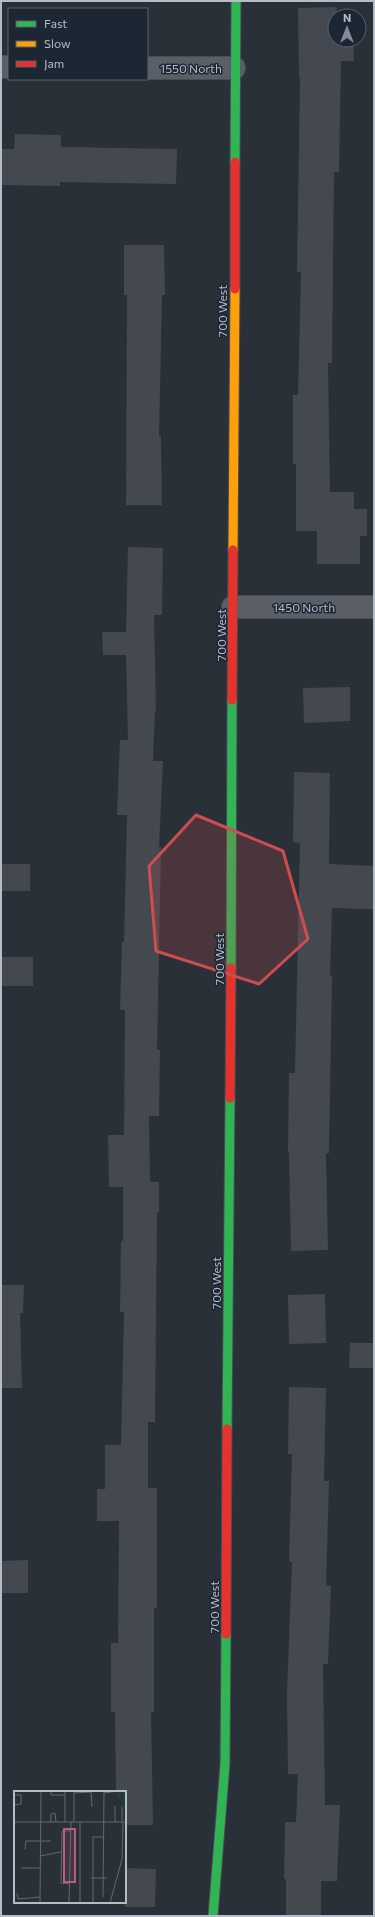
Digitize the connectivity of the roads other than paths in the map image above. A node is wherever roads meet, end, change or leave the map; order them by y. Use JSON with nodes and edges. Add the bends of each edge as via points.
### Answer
{"nodes":[{"id":1,"x":236,"y":1,"type":"edge"},
{"id":2,"x":148,"y":68,"type":"edge"},
{"id":3,"x":234,"y":68,"type":"junction"},
{"id":4,"x":233,"y":607,"type":"junction"},
{"id":5,"x":374,"y":607,"type":"edge"},
{"id":6,"x":213,"y":1916,"type":"edge"}],
"edges":[{"from":1,"to":3,"type":"street","name":"700 West"},
{"from":2,"to":3,"type":"street","name":"1550 North"},
{"from":3,"to":4,"type":"street","name":"700 West"},
{"from":4,"to":5,"type":"street","name":"1450 North"},
{"from":4,"to":6,"type":"street","name":"700 West","via":[[225,1764]]}]}
